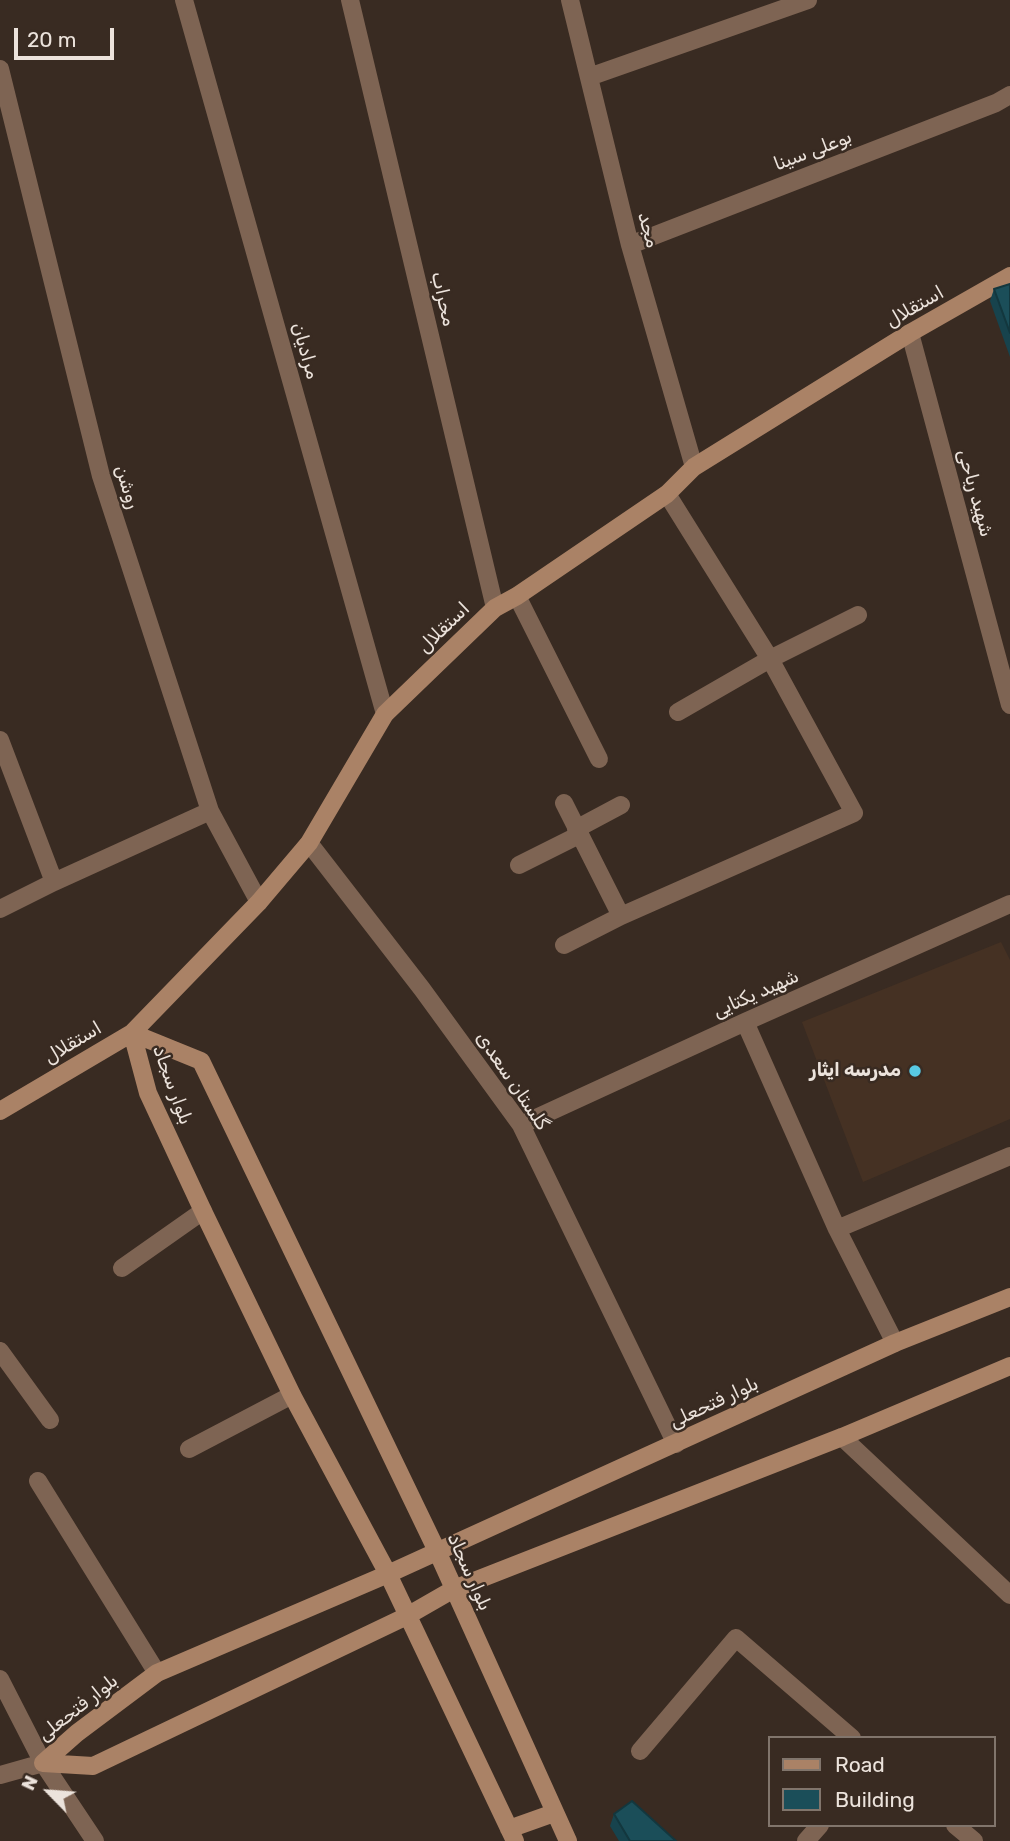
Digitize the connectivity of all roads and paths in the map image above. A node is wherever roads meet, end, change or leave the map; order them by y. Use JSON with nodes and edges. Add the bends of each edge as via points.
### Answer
{"nodes":[{"id":1,"x":184,"y":0,"type":"edge"},
{"id":2,"x":350,"y":0,"type":"edge"},
{"id":3,"x":570,"y":0,"type":"edge"},
{"id":4,"x":808,"y":0,"type":"edge"},
{"id":5,"x":0,"y":69,"type":"edge"},
{"id":6,"x":589,"y":78,"type":"junction"},
{"id":7,"x":1010,"y":95,"type":"edge"},
{"id":8,"x":630,"y":245,"type":"junction"},
{"id":9,"x":1010,"y":276,"type":"edge"},
{"id":10,"x":910,"y":333,"type":"junction"},
{"id":11,"x":694,"y":467,"type":"junction"},
{"id":12,"x":667,"y":494,"type":"junction"},
{"id":13,"x":517,"y":596,"type":"junction"},
{"id":14,"x":495,"y":608,"type":"junction"},
{"id":15,"x":858,"y":615,"type":"dead end"},
{"id":16,"x":770,"y":659,"type":"junction"},
{"id":17,"x":1010,"y":705,"type":"edge"},
{"id":18,"x":678,"y":712,"type":"dead end"},
{"id":19,"x":385,"y":714,"type":"junction"},
{"id":20,"x":0,"y":740,"type":"edge"},
{"id":21,"x":598,"y":759,"type":"dead end"},
{"id":22,"x":564,"y":803,"type":"dead end"},
{"id":23,"x":621,"y":805,"type":"dead end"},
{"id":24,"x":210,"y":811,"type":"junction"},
{"id":25,"x":578,"y":832,"type":"junction"},
{"id":26,"x":309,"y":843,"type":"junction"},
{"id":27,"x":519,"y":865,"type":"dead end"},
{"id":28,"x":54,"y":882,"type":"junction"},
{"id":29,"x":259,"y":902,"type":"junction"},
{"id":30,"x":1010,"y":904,"type":"edge"},
{"id":31,"x":0,"y":909,"type":"edge"},
{"id":32,"x":621,"y":916,"type":"junction"},
{"id":33,"x":564,"y":945,"type":"dead end"},
{"id":34,"x":745,"y":1022,"type":"junction"},
{"id":35,"x":132,"y":1033,"type":"junction"},
{"id":36,"x":0,"y":1111,"type":"edge"},
{"id":37,"x":521,"y":1125,"type":"junction"},
{"id":38,"x":1010,"y":1156,"type":"edge"},
{"id":39,"x":203,"y":1211,"type":"junction"},
{"id":40,"x":837,"y":1229,"type":"junction"},
{"id":41,"x":122,"y":1268,"type":"dead end"},
{"id":42,"x":1010,"y":1297,"type":"edge"},
{"id":43,"x":895,"y":1343,"type":"junction"},
{"id":44,"x":0,"y":1351,"type":"edge"},
{"id":45,"x":1010,"y":1366,"type":"edge"},
{"id":46,"x":292,"y":1395,"type":"junction"},
{"id":47,"x":50,"y":1420,"type":"dead end"},
{"id":48,"x":842,"y":1437,"type":"junction"},
{"id":49,"x":676,"y":1444,"type":"junction"},
{"id":50,"x":189,"y":1449,"type":"dead end"},
{"id":51,"x":38,"y":1482,"type":"dead end"},
{"id":52,"x":437,"y":1551,"type":"junction"},
{"id":53,"x":388,"y":1574,"type":"junction"},
{"id":54,"x":454,"y":1589,"type":"junction"},
{"id":55,"x":1010,"y":1595,"type":"edge"},
{"id":56,"x":407,"y":1616,"type":"junction"},
{"id":57,"x":157,"y":1673,"type":"junction"},
{"id":58,"x":0,"y":1679,"type":"edge"},
{"id":59,"x":850,"y":1736,"type":"edge"},
{"id":60,"x":639,"y":1751,"type":"dead end"},
{"id":61,"x":43,"y":1763,"type":"junction"},
{"id":62,"x":0,"y":1775,"type":"edge"},
{"id":63,"x":554,"y":1813,"type":"junction"},
{"id":64,"x":818,"y":1827,"type":"edge"},
{"id":65,"x":957,"y":1827,"type":"edge"},
{"id":66,"x":512,"y":1835,"type":"edge"},
{"id":67,"x":95,"y":1841,"type":"edge"},
{"id":68,"x":568,"y":1841,"type":"edge"},
{"id":69,"x":806,"y":1841,"type":"edge"},
{"id":70,"x":974,"y":1841,"type":"edge"}],
"edges":[{"from":1,"to":19,"type":"street","name":"مرادیان"},
{"from":2,"to":14,"type":"street","name":"محراب"},
{"from":3,"to":6,"type":"street","name":"مجد"},
{"from":4,"to":6,"type":"street"},
{"from":5,"to":24,"type":"street","name":"روشن","via":[[101,476]]},
{"from":6,"to":8,"type":"street","name":"مجد"},
{"from":7,"to":8,"type":"street","name":"بوعلی سینا"},
{"from":8,"to":11,"type":"street","name":"مجد"},
{"from":9,"to":10,"type":"street","name":"استقلال"},
{"from":10,"to":11,"type":"street","name":"استقلال"},
{"from":10,"to":17,"type":"street","name":"شهید ریاحی"},
{"from":11,"to":12,"type":"street","name":"استقلال"},
{"from":12,"to":13,"type":"street","name":"استقلال"},
{"from":12,"to":16,"type":"street"},
{"from":13,"to":14,"type":"street","name":"استقلال"},
{"from":13,"to":21,"type":"street"},
{"from":14,"to":19,"type":"street","name":"استقلال"},
{"from":15,"to":16,"type":"street"},
{"from":16,"to":18,"type":"street"},
{"from":16,"to":32,"type":"street","via":[[854,814]]},
{"from":19,"to":26,"type":"street","name":"استقلال"},
{"from":20,"to":28,"type":"street"},
{"from":22,"to":25,"type":"street"},
{"from":23,"to":25,"type":"street"},
{"from":24,"to":28,"type":"street"},
{"from":24,"to":29,"type":"street","name":"روشن"},
{"from":25,"to":27,"type":"street"},
{"from":25,"to":32,"type":"street"},
{"from":26,"to":29,"type":"street","name":"استقلال"},
{"from":26,"to":37,"type":"street","name":"گلستان سعدی"},
{"from":28,"to":31,"type":"street"},
{"from":29,"to":35,"type":"street","name":"استقلال"},
{"from":30,"to":34,"type":"street","name":"شهید یکتایی"},
{"from":32,"to":33,"type":"street"},
{"from":34,"to":37,"type":"street","name":"شهید یکتایی"},
{"from":34,"to":40,"type":"street"},
{"from":35,"to":36,"type":"street","name":"استقلال"},
{"from":35,"to":39,"type":"street","name":"بلوار سجاد","via":[[148,1093]]},
{"from":35,"to":52,"type":"street","name":"بلوار سجاد","via":[[201,1061]]},
{"from":37,"to":49,"type":"street","name":"گلستان سعدی"},
{"from":38,"to":40,"type":"street"},
{"from":39,"to":41,"type":"street"},
{"from":39,"to":46,"type":"street","name":"بلوار سجاد"},
{"from":40,"to":43,"type":"street"},
{"from":42,"to":43,"type":"street","name":"بلوار فتحعلی"},
{"from":43,"to":49,"type":"street","name":"بلوار فتحعلی"},
{"from":44,"to":47,"type":"street"},
{"from":45,"to":48,"type":"street"},
{"from":46,"to":50,"type":"street"},
{"from":46,"to":53,"type":"street","name":"بلوار سجاد"},
{"from":48,"to":54,"type":"street"},
{"from":48,"to":55,"type":"street"},
{"from":49,"to":52,"type":"street","name":"بلوار فتحعلی"},
{"from":51,"to":57,"type":"street"},
{"from":52,"to":53,"type":"street","name":"بلوار فتحعلی"},
{"from":52,"to":54,"type":"street","name":"بلوار سجاد"},
{"from":53,"to":56,"type":"street","name":"بلوار سجاد"},
{"from":53,"to":57,"type":"street","name":"بلوار فتحعلی"},
{"from":54,"to":56,"type":"street","name":"بلوار فتحعلی"},
{"from":54,"to":63,"type":"street","name":"بلوار سجاد"},
{"from":56,"to":61,"type":"street","name":"بلوار فتحعلی","via":[[93,1766]]},
{"from":56,"to":66,"type":"street","name":"بلوار سجاد"},
{"from":57,"to":61,"type":"street","name":"بلوار فتحعلی"},
{"from":58,"to":61,"type":"street"},
{"from":59,"to":60,"type":"street","via":[[736,1638]]},
{"from":61,"to":62,"type":"street"},
{"from":61,"to":67,"type":"street"},
{"from":63,"to":66,"type":"street"},
{"from":63,"to":68,"type":"street","name":"بلوار سجاد"},
{"from":64,"to":69,"type":"street"},
{"from":65,"to":70,"type":"street"}]}
